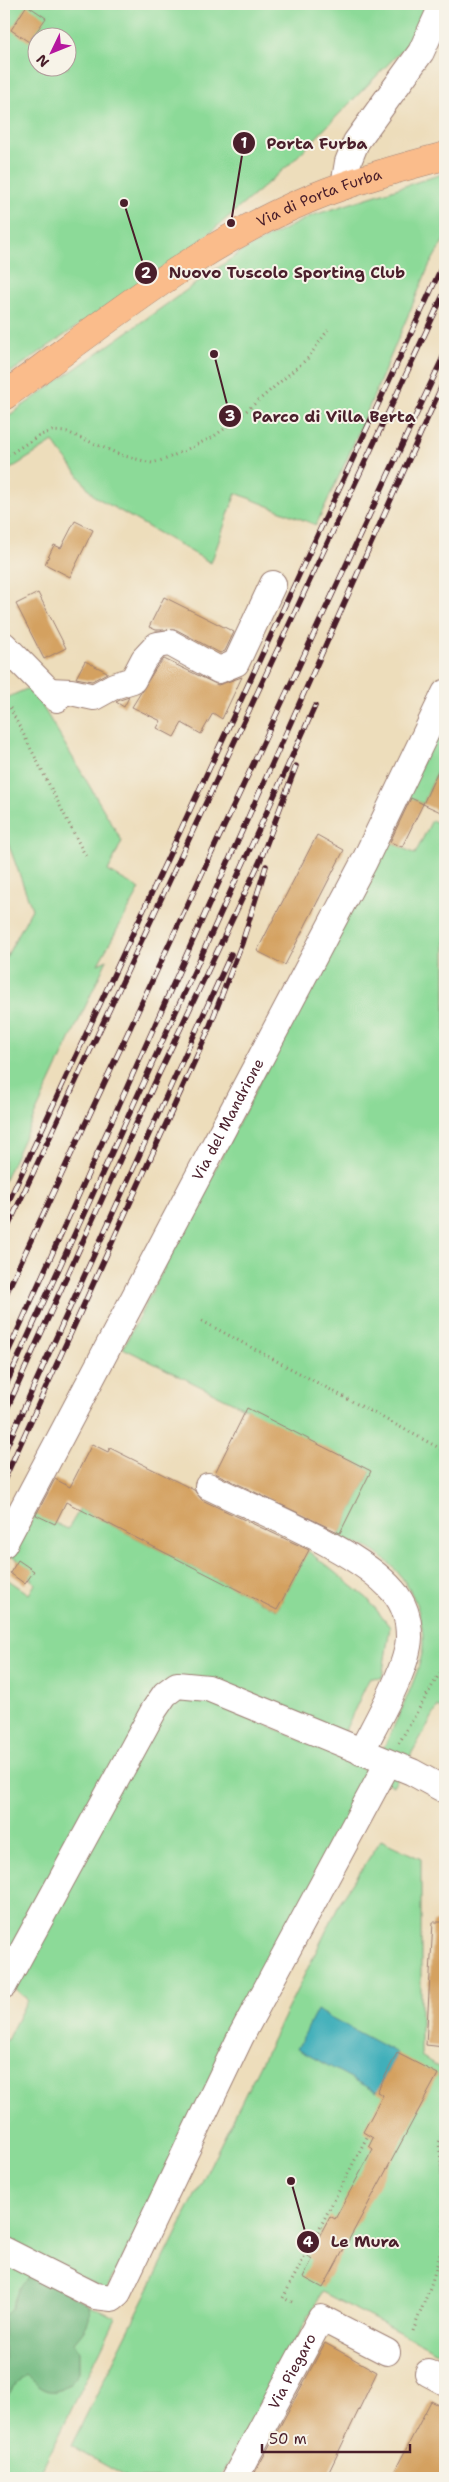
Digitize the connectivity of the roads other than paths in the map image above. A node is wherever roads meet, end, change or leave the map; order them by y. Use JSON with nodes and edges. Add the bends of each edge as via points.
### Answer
{"nodes":[{"id":1,"x":443,"y":4,"type":"edge"},
{"id":2,"x":445,"y":156,"type":"edge"},
{"id":3,"x":344,"y":186,"type":"junction"},
{"id":4,"x":4,"y":396,"type":"edge"},
{"id":5,"x":273,"y":584,"type":"dead end"},
{"id":6,"x":4,"y":645,"type":"edge"},
{"id":7,"x":445,"y":693,"type":"edge"},
{"id":8,"x":208,"y":1486,"type":"dead end"},
{"id":9,"x":4,"y":1544,"type":"edge"},
{"id":10,"x":361,"y":1752,"type":"junction"},
{"id":11,"x":388,"y":1763,"type":"junction"},
{"id":12,"x":445,"y":1790,"type":"edge"},
{"id":13,"x":4,"y":1985,"type":"edge"},
{"id":14,"x":4,"y":2250,"type":"edge"},
{"id":15,"x":387,"y":2352,"type":"dead end"},
{"id":16,"x":235,"y":2478,"type":"edge"}],
"edges":[{"from":1,"to":3,"type":"street","via":[[416,59],[356,142],[349,157]]},
{"from":2,"to":3,"type":"main road","name":"Via di Porta Furba"},
{"from":3,"to":4,"type":"main road","name":"Via di Porta Furba","via":[[286,210],[206,254],[150,290]]},
{"from":5,"to":6,"type":"street","via":[[236,663],[219,670],[170,643],[157,644],[144,658],[133,680],[94,697],[71,692],[53,695]]},
{"from":7,"to":9,"type":"street","name":"Via del Mandrione","via":[[364,862]]},
{"from":8,"to":10,"type":"street","via":[[350,1557],[384,1582],[401,1602],[408,1625],[407,1652]]},
{"from":10,"to":11,"type":"street"},
{"from":10,"to":13,"type":"street","via":[[208,1688],[187,1684],[170,1688],[147,1722]]},
{"from":11,"to":12,"type":"street"},
{"from":11,"to":14,"type":"street","via":[[237,2044],[118,2293],[112,2298],[95,2296]]},
{"from":15,"to":16,"type":"street","name":"Via Piegaro","via":[[321,2318]]}]}
